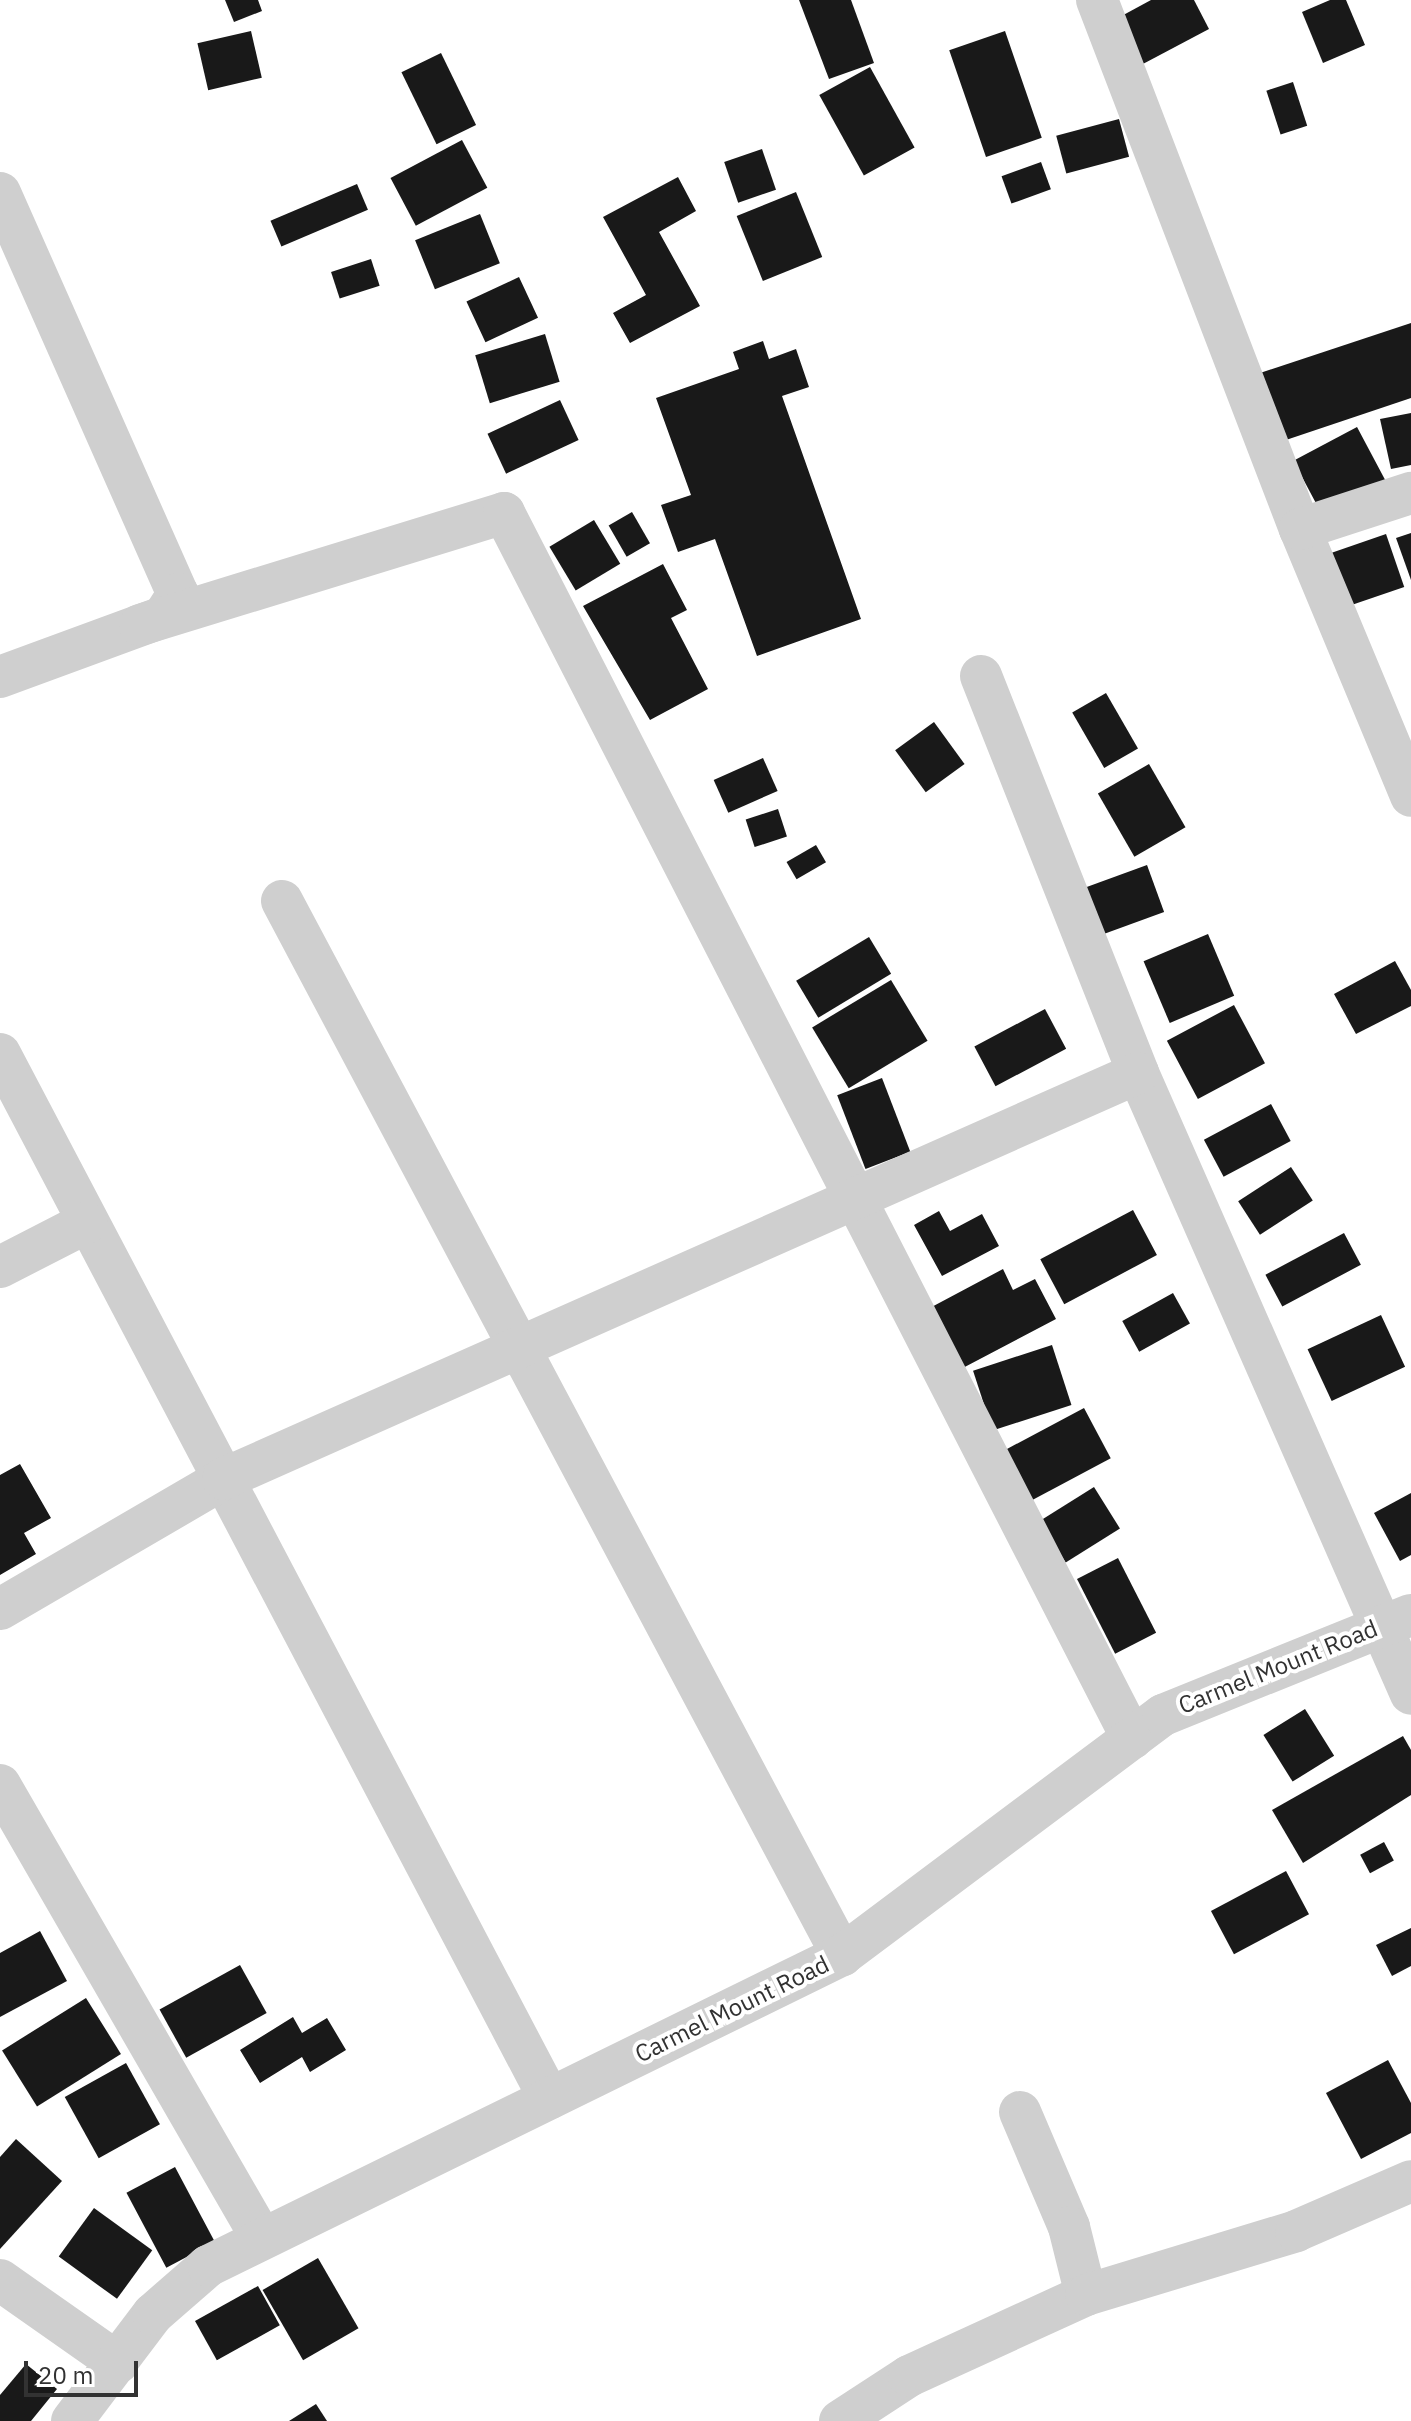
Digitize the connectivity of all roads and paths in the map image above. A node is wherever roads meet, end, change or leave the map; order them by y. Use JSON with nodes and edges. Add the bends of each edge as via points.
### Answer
{"nodes":[{"id":1,"x":1097,"y":0,"type":"edge"},
{"id":2,"x":0,"y":193,"type":"edge"},
{"id":3,"x":1411,"y":493,"type":"edge"},
{"id":4,"x":1300,"y":529,"type":"junction"},
{"id":5,"x":140,"y":625,"type":"junction"},
{"id":6,"x":981,"y":676,"type":"dead end"},
{"id":7,"x":0,"y":677,"type":"edge"},
{"id":8,"x":1411,"y":796,"type":"edge"},
{"id":9,"x":282,"y":901,"type":"dead end"},
{"id":10,"x":0,"y":1054,"type":"edge"},
{"id":11,"x":1138,"y":1073,"type":"junction"},
{"id":12,"x":852,"y":1198,"type":"junction"},
{"id":13,"x":86,"y":1223,"type":"junction"},
{"id":14,"x":0,"y":1267,"type":"edge"},
{"id":15,"x":519,"y":1344,"type":"junction"},
{"id":16,"x":223,"y":1479,"type":"junction"},
{"id":17,"x":0,"y":1609,"type":"edge"},
{"id":18,"x":1394,"y":1620,"type":"edge"},
{"id":19,"x":1411,"y":1694,"type":"edge"},
{"id":20,"x":1132,"y":1738,"type":"junction"},
{"id":21,"x":0,"y":1785,"type":"edge"},
{"id":22,"x":842,"y":1955,"type":"junction"},
{"id":23,"x":549,"y":2098,"type":"junction"},
{"id":24,"x":1020,"y":2112,"type":"dead end"},
{"id":25,"x":1411,"y":2181,"type":"edge"},
{"id":26,"x":262,"y":2239,"type":"junction"},
{"id":27,"x":0,"y":2280,"type":"edge"},
{"id":28,"x":1086,"y":2295,"type":"junction"},
{"id":29,"x":118,"y":2363,"type":"junction"},
{"id":30,"x":72,"y":2421,"type":"edge"},
{"id":31,"x":840,"y":2421,"type":"edge"}],
"edges":[{"from":1,"to":4,"type":"street"},
{"from":2,"to":5,"type":"street","via":[[172,573],[176,601],[163,617]]},
{"from":3,"to":4,"type":"street"},
{"from":4,"to":8,"type":"street"},
{"from":5,"to":7,"type":"street"},
{"from":5,"to":12,"type":"street","via":[[504,513]]},
{"from":6,"to":11,"type":"street"},
{"from":9,"to":15,"type":"street"},
{"from":10,"to":13,"type":"street"},
{"from":11,"to":12,"type":"street"},
{"from":11,"to":18,"type":"street"},
{"from":12,"to":15,"type":"street"},
{"from":12,"to":20,"type":"street"},
{"from":13,"to":14,"type":"street"},
{"from":13,"to":16,"type":"street"},
{"from":15,"to":16,"type":"street"},
{"from":15,"to":22,"type":"street"},
{"from":16,"to":17,"type":"street"},
{"from":16,"to":23,"type":"street"},
{"from":18,"to":19,"type":"street"},
{"from":18,"to":20,"type":"street","name":"Carmel Mount Road","via":[[1163,1715]]},
{"from":20,"to":22,"type":"street","name":"Carmel Mount Road"},
{"from":21,"to":26,"type":"street"},
{"from":22,"to":23,"type":"street","name":"Carmel Mount Road"},
{"from":23,"to":26,"type":"street","name":"Carmel Mount Road"},
{"from":24,"to":28,"type":"street","via":[[1069,2227]]},
{"from":25,"to":28,"type":"street","via":[[1296,2231]]},
{"from":26,"to":29,"type":"street","name":"Carmel Mount Road","via":[[208,2266],[153,2314]]},
{"from":27,"to":29,"type":"street"},
{"from":28,"to":31,"type":"street","via":[[909,2376]]},
{"from":29,"to":30,"type":"street","name":"Carmel Mount Road"}]}
